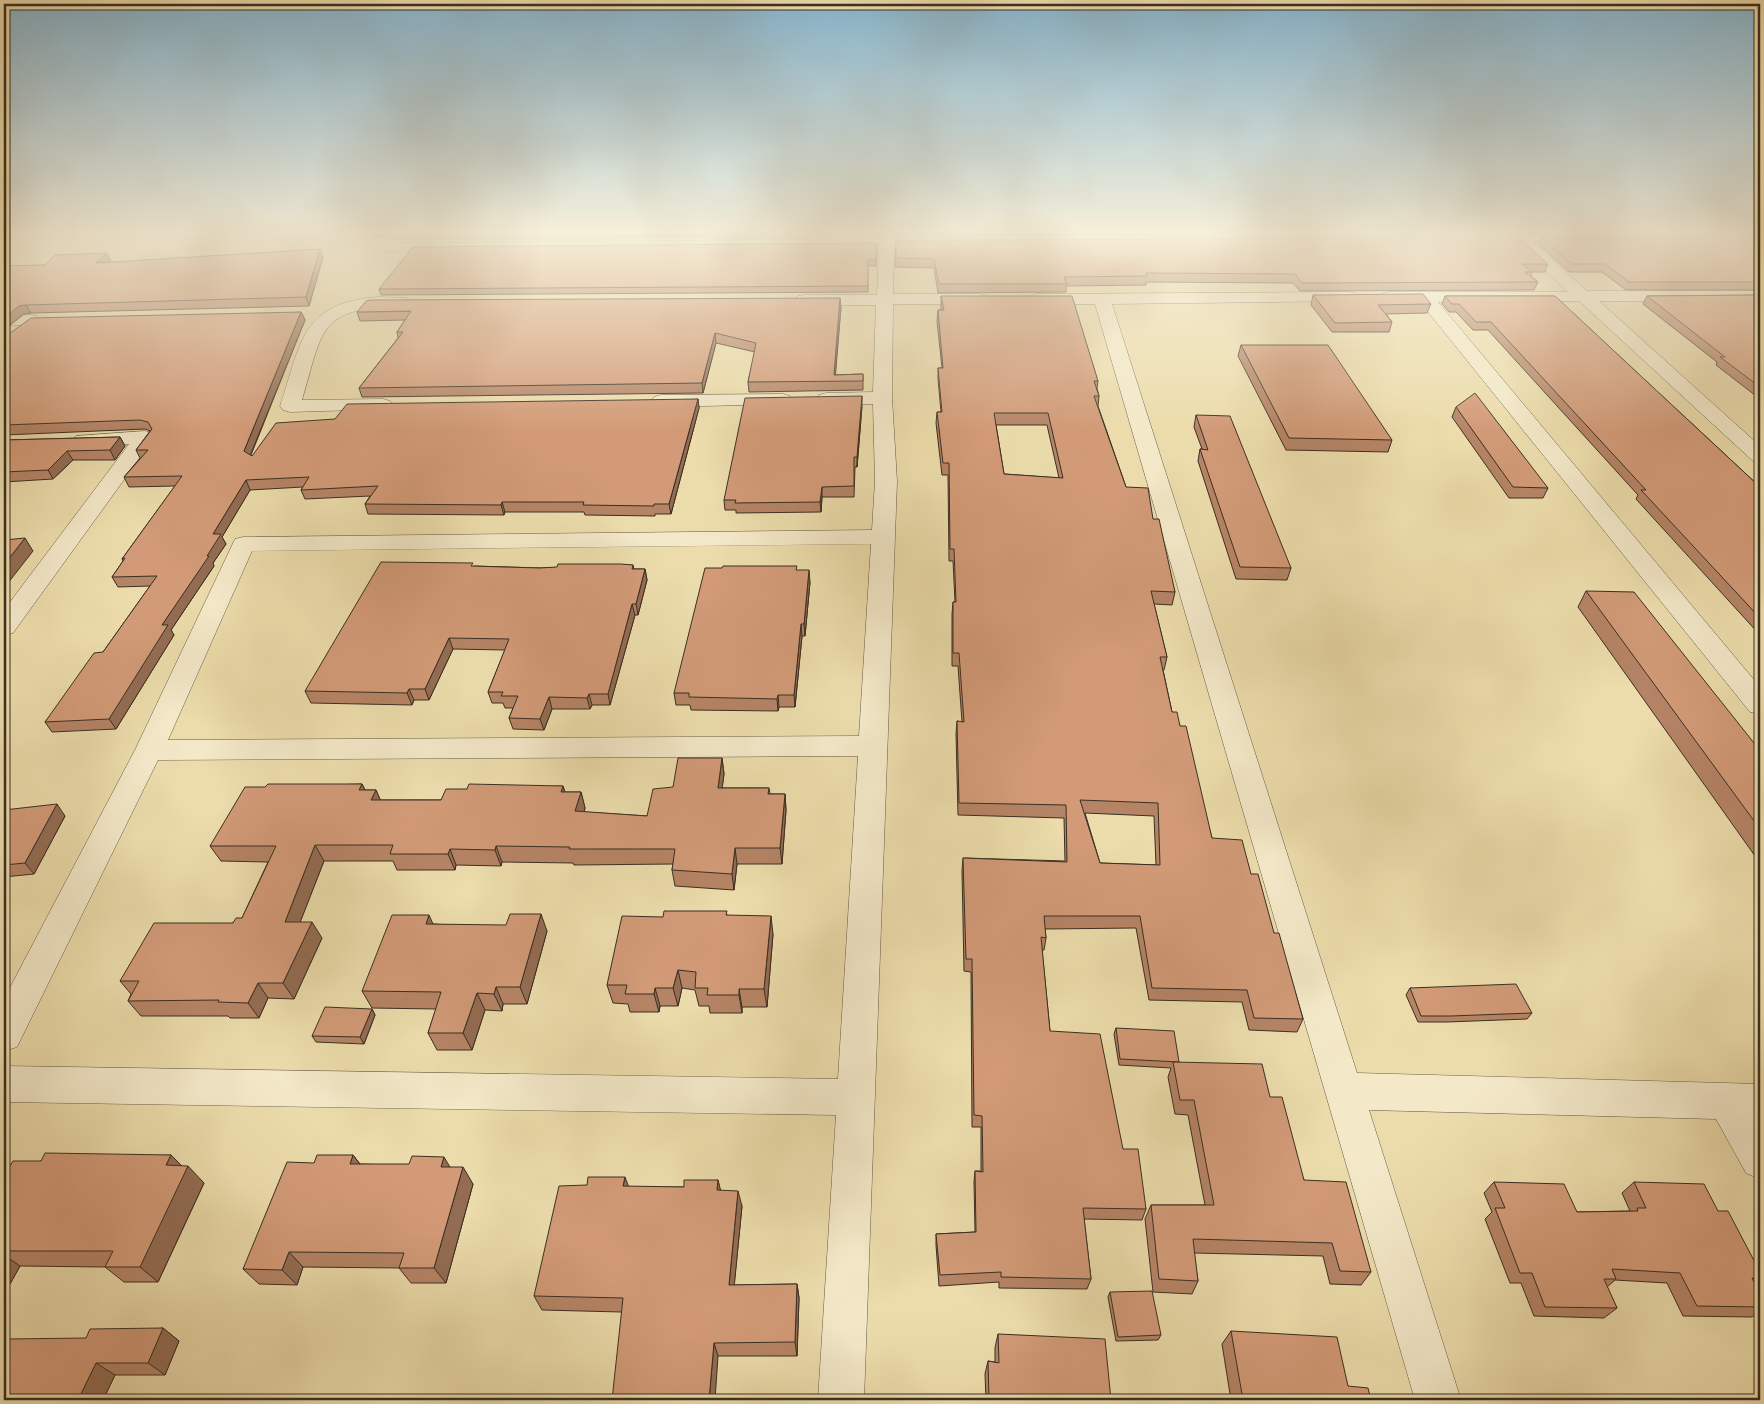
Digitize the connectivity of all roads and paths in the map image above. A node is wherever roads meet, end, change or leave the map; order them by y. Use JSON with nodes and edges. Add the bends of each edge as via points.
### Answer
{"nodes":[{"id":1,"x":884,"y":299,"type":"edge"},
{"id":2,"x":1102,"y":299,"type":"edge"},
{"id":3,"x":786,"y":300,"type":"edge"},
{"id":4,"x":833,"y":300,"type":"edge"},
{"id":5,"x":1427,"y":300,"type":"edge"},
{"id":6,"x":1586,"y":300,"type":"edge"},
{"id":7,"x":421,"y":302,"type":"edge"},
{"id":8,"x":306,"y":312,"type":"edge"},
{"id":9,"x":335,"y":312,"type":"junction"},
{"id":10,"x":31,"y":320,"type":"junction"},
{"id":11,"x":50,"y":320,"type":"edge"},
{"id":12,"x":4,"y":321,"type":"edge"},
{"id":13,"x":4,"y":339,"type":"edge"},
{"id":14,"x":882,"y":398,"type":"junction"},
{"id":15,"x":645,"y":402,"type":"edge"},
{"id":16,"x":399,"y":405,"type":"edge"},
{"id":17,"x":60,"y":440,"type":"edge"},
{"id":18,"x":1760,"y":457,"type":"edge"},
{"id":19,"x":883,"y":537,"type":"junction"},
{"id":20,"x":4,"y":627,"type":"edge"},
{"id":21,"x":1760,"y":705,"type":"edge"},
{"id":22,"x":873,"y":746,"type":"junction"},
{"id":23,"x":149,"y":750,"type":"junction"},
{"id":24,"x":4,"y":1035,"type":"edge"},
{"id":25,"x":4,"y":1084,"type":"edge"},
{"id":26,"x":1344,"y":1090,"type":"junction"},
{"id":27,"x":855,"y":1097,"type":"junction"},
{"id":28,"x":1744,"y":1101,"type":"edge"},
{"id":29,"x":1760,"y":1159,"type":"edge"},
{"id":30,"x":842,"y":1400,"type":"edge"},
{"id":31,"x":1438,"y":1400,"type":"edge"}],
"edges":[{"from":1,"to":14,"type":"street"},
{"from":2,"to":26,"type":"street"},
{"from":3,"to":4,"type":"street"},
{"from":5,"to":21,"type":"street"},
{"from":6,"to":18,"type":"street"},
{"from":7,"to":9,"type":"street","via":[[372,302]]},
{"from":8,"to":9,"type":"street"},
{"from":9,"to":16,"type":"street","via":[[317,326],[290,406]]},
{"from":10,"to":11,"type":"street"},
{"from":10,"to":12,"type":"street"},
{"from":10,"to":13,"type":"street"},
{"from":14,"to":15,"type":"street"},
{"from":14,"to":19,"type":"street","via":[[886,482]]},
{"from":17,"to":20,"type":"street","via":[[145,437]]},
{"from":19,"to":22,"type":"street"},
{"from":19,"to":23,"type":"street","via":[[243,544]]},
{"from":22,"to":23,"type":"street"},
{"from":22,"to":27,"type":"street"},
{"from":23,"to":24,"type":"street"},
{"from":25,"to":27,"type":"street"},
{"from":26,"to":28,"type":"street"},
{"from":26,"to":31,"type":"street"},
{"from":27,"to":30,"type":"street"},
{"from":28,"to":29,"type":"street"}]}
